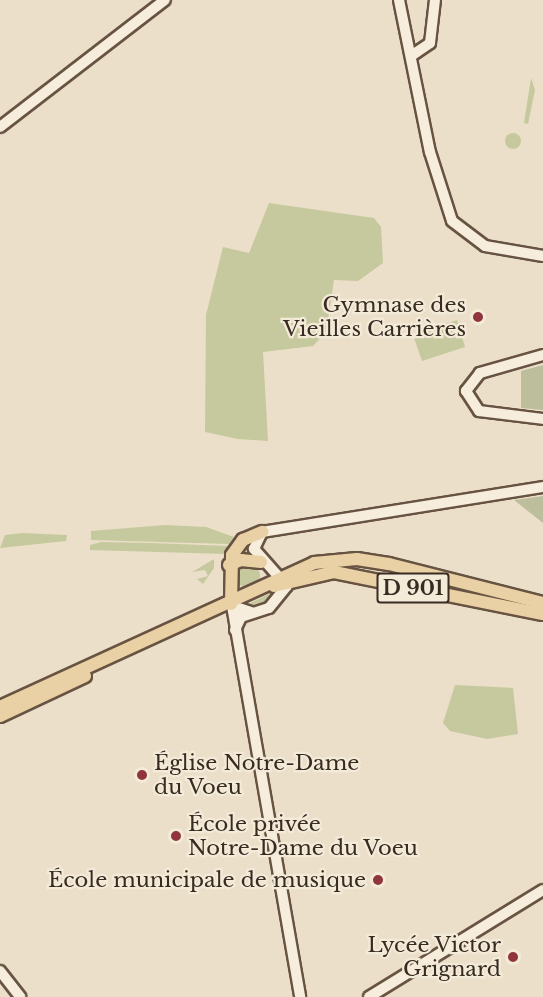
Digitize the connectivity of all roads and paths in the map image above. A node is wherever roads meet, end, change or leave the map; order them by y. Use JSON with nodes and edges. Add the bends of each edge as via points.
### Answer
{"nodes":[{"id":1,"x":165,"y":0,"type":"edge"},
{"id":2,"x":399,"y":0,"type":"edge"},
{"id":3,"x":435,"y":0,"type":"edge"},
{"id":4,"x":411,"y":56,"type":"junction"},
{"id":5,"x":0,"y":127,"type":"edge"},
{"id":6,"x":543,"y":256,"type":"edge"},
{"id":7,"x":543,"y":355,"type":"edge"},
{"id":8,"x":543,"y":419,"type":"edge"},
{"id":9,"x":543,"y":487,"type":"edge"},
{"id":10,"x":262,"y":532,"type":"junction"},
{"id":11,"x":261,"y":562,"type":"junction"},
{"id":12,"x":229,"y":566,"type":"junction"},
{"id":13,"x":280,"y":579,"type":"junction"},
{"id":14,"x":231,"y":602,"type":"junction"},
{"id":15,"x":543,"y":603,"type":"edge"},
{"id":16,"x":251,"y":612,"type":"junction"},
{"id":17,"x":543,"y":614,"type":"edge"},
{"id":18,"x":235,"y":630,"type":"junction"},
{"id":19,"x":0,"y":707,"type":"edge"},
{"id":20,"x":0,"y":716,"type":"edge"},
{"id":21,"x":543,"y":890,"type":"edge"},
{"id":22,"x":0,"y":971,"type":"edge"},
{"id":23,"x":20,"y":997,"type":"edge"},
{"id":24,"x":300,"y":997,"type":"edge"},
{"id":25,"x":369,"y":997,"type":"edge"}],
"edges":[{"from":1,"to":5,"type":"main road"},
{"from":2,"to":4,"type":"main road"},
{"from":3,"to":4,"type":"main road","via":[[429,46]]},
{"from":4,"to":6,"type":"main road","via":[[435,172],[456,226],[485,246]]},
{"from":7,"to":8,"type":"main road","via":[[480,373],[466,391],[479,411]]},
{"from":9,"to":10,"type":"main road"},
{"from":10,"to":11,"type":"main road","via":[[254,544]]},
{"from":10,"to":12,"type":"main road","via":[[243,540]]},
{"from":11,"to":12,"type":"main road","via":[[241,560]]},
{"from":11,"to":13,"type":"main road"},
{"from":12,"to":14,"type":"main road"},
{"from":13,"to":14,"type":"main road","number":"D 901"},
{"from":13,"to":15,"type":"main road","number":"D 901","via":[[314,563],[357,559]]},
{"from":13,"to":16,"type":"main road","via":[[287,586],[275,603]]},
{"from":13,"to":17,"type":"main road","number":"D 901","via":[[334,572]]},
{"from":14,"to":16,"type":"main road"},
{"from":14,"to":18,"type":"main road"},
{"from":14,"to":19,"type":"main road","number":"D 901"},
{"from":14,"to":20,"type":"main road","number":"D 901"},
{"from":16,"to":18,"type":"main road"},
{"from":18,"to":24,"type":"main road"},
{"from":21,"to":25,"type":"main road"},
{"from":22,"to":23,"type":"main road"}]}
